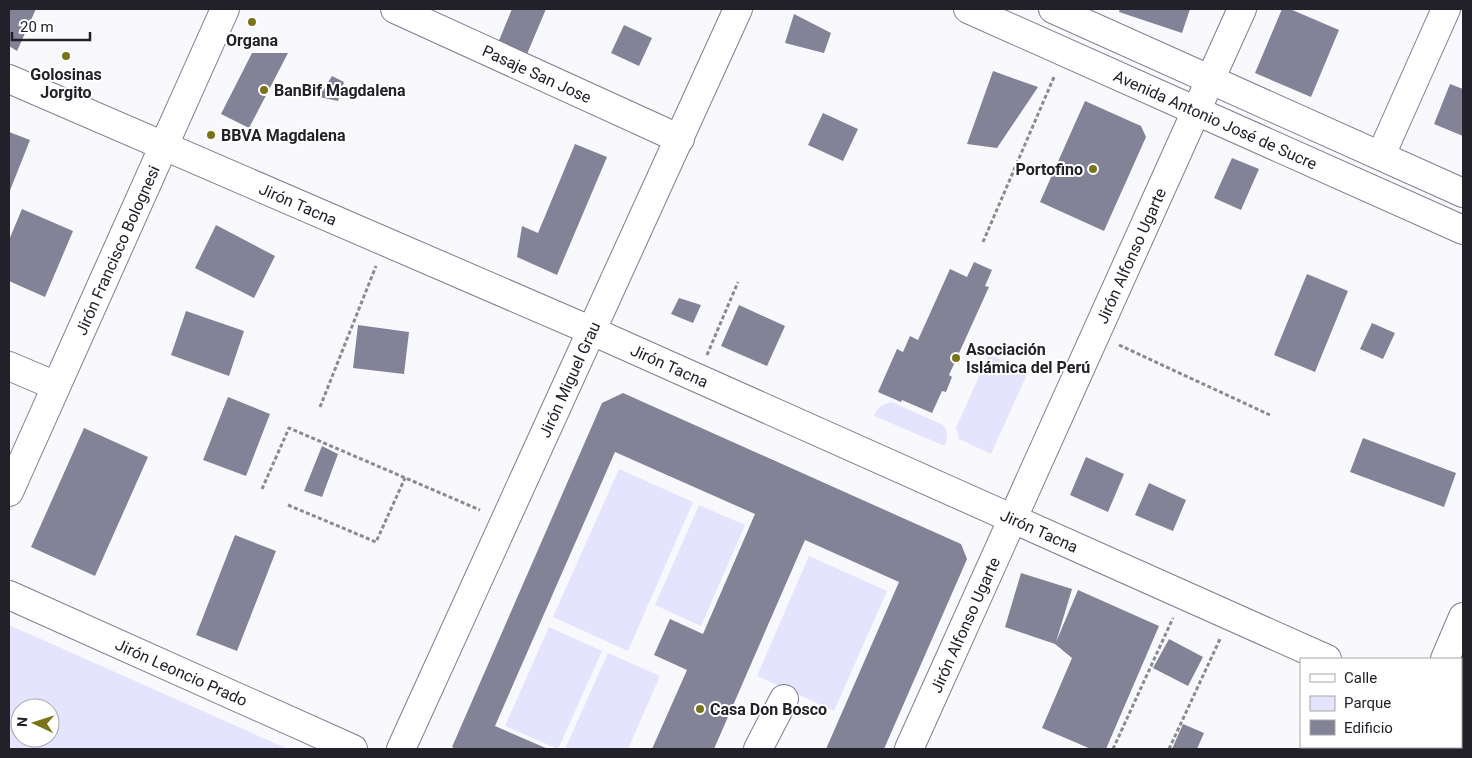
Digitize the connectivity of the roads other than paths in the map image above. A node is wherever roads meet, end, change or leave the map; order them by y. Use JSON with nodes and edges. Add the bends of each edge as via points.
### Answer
{"nodes":[{"id":1,"x":225,"y":9,"type":"edge"},
{"id":2,"x":395,"y":9,"type":"edge"},
{"id":3,"x":738,"y":9,"type":"edge"},
{"id":4,"x":968,"y":9,"type":"edge"},
{"id":5,"x":1053,"y":9,"type":"edge"},
{"id":6,"x":1242,"y":9,"type":"edge"},
{"id":7,"x":1446,"y":9,"type":"edge"},
{"id":8,"x":9,"y":79,"type":"edge"},
{"id":9,"x":1211,"y":79,"type":"junction"},
{"id":10,"x":1196,"y":111,"type":"junction"},
{"id":11,"x":680,"y":139,"type":"junction"},
{"id":12,"x":164,"y":146,"type":"junction"},
{"id":13,"x":1381,"y":155,"type":"junction"},
{"id":14,"x":1463,"y":192,"type":"edge"},
{"id":15,"x":1463,"y":230,"type":"edge"},
{"id":16,"x":592,"y":331,"type":"junction"},
{"id":17,"x":9,"y":366,"type":"edge"},
{"id":18,"x":56,"y":386,"type":"junction"},
{"id":19,"x":9,"y":492,"type":"edge"},
{"id":20,"x":1013,"y":519,"type":"junction"},
{"id":21,"x":9,"y":596,"type":"edge"},
{"id":22,"x":1463,"y":617,"type":"edge"},
{"id":23,"x":1325,"y":658,"type":"edge"},
{"id":24,"x":1445,"y":658,"type":"edge"},
{"id":25,"x":784,"y":700,"type":"dead end"},
{"id":26,"x":353,"y":749,"type":"edge"},
{"id":27,"x":400,"y":749,"type":"edge"},
{"id":28,"x":758,"y":749,"type":"edge"},
{"id":29,"x":909,"y":749,"type":"edge"}],
"edges":[{"from":1,"to":12,"type":"street","name":"Jirón Francisco Bolognesi"},
{"from":2,"to":11,"type":"street","name":"Pasaje San Jose"},
{"from":3,"to":11,"type":"street","name":"Jirón Miguel Grau"},
{"from":4,"to":10,"type":"street","name":"Avenida Antonio José de Sucre"},
{"from":5,"to":9,"type":"street"},
{"from":6,"to":9,"type":"street","name":"Jirón Alfonso Ugarte"},
{"from":7,"to":13,"type":"street"},
{"from":8,"to":12,"type":"street","name":"Jirón Tacna"},
{"from":9,"to":10,"type":"street","name":"Jirón Alfonso Ugarte"},
{"from":9,"to":13,"type":"street"},
{"from":10,"to":15,"type":"street","name":"Avenida Antonio José de Sucre"},
{"from":10,"to":20,"type":"street","name":"Jirón Alfonso Ugarte"},
{"from":11,"to":16,"type":"street","name":"Jirón Miguel Grau"},
{"from":12,"to":16,"type":"street","name":"Jirón Tacna"},
{"from":12,"to":18,"type":"street","name":"Jirón Francisco Bolognesi"},
{"from":13,"to":14,"type":"street"},
{"from":16,"to":20,"type":"street","name":"Jirón Tacna"},
{"from":16,"to":27,"type":"street","name":"Jirón Miguel Grau"},
{"from":17,"to":18,"type":"street"},
{"from":18,"to":19,"type":"street","name":"Jirón Francisco Bolognesi"},
{"from":20,"to":23,"type":"street","name":"Jirón Tacna"},
{"from":20,"to":29,"type":"street","name":"Jirón Alfonso Ugarte"},
{"from":21,"to":26,"type":"street","name":"Jirón Leoncio Prado"},
{"from":22,"to":24,"type":"street"},
{"from":25,"to":28,"type":"street"}]}
